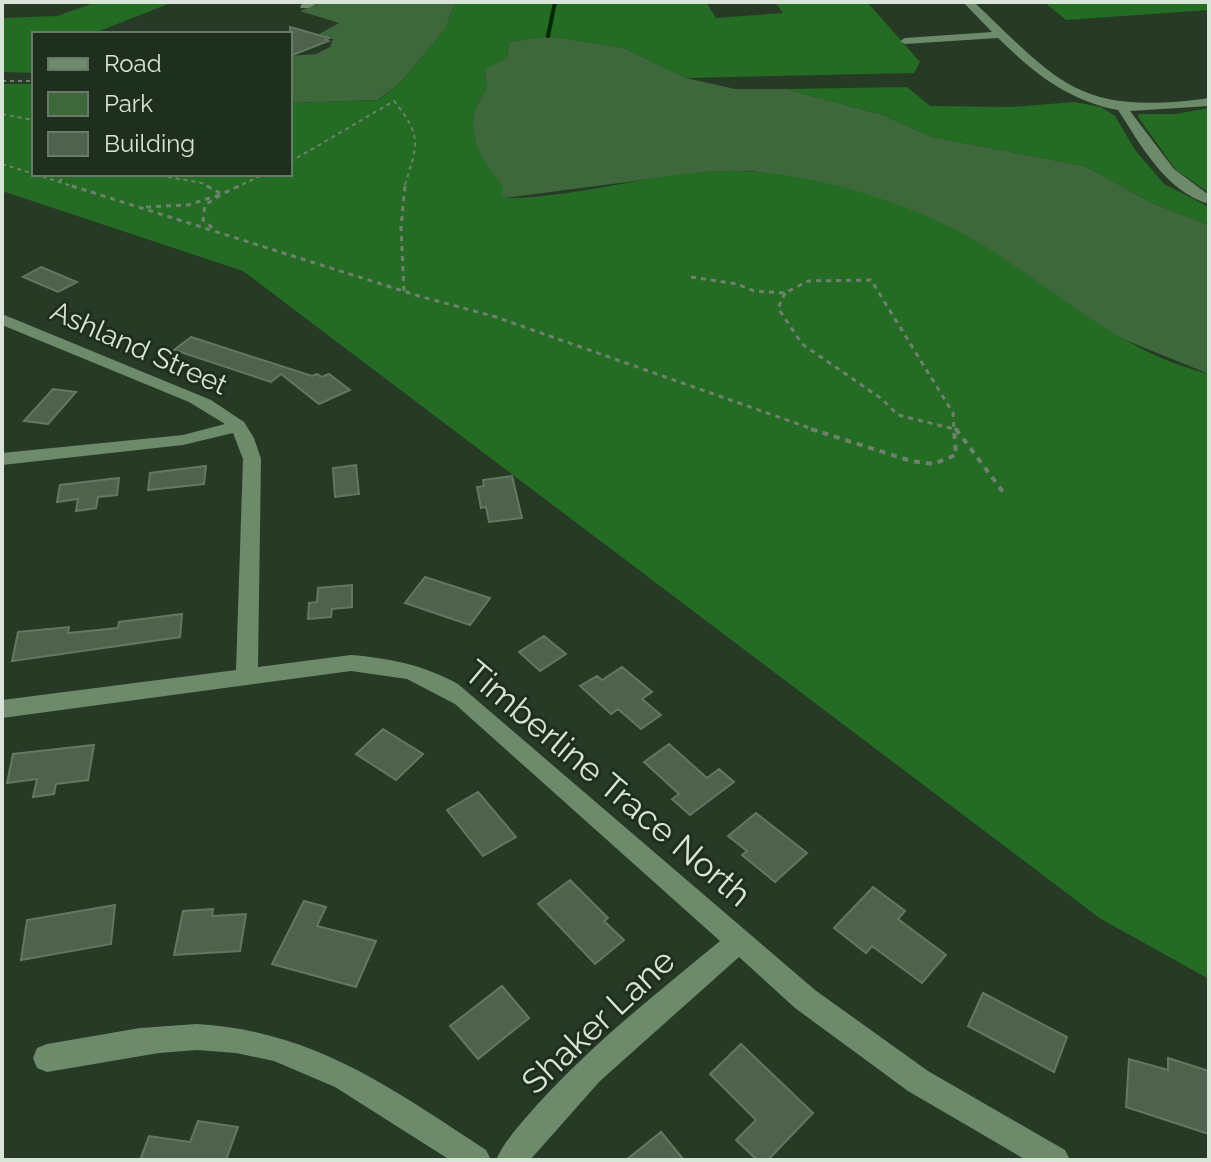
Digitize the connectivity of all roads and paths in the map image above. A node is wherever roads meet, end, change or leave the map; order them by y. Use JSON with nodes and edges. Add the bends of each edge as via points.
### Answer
{"nodes":[{"id":1,"x":968,"y":2,"type":"edge"},
{"id":2,"x":1003,"y":34,"type":"junction"},
{"id":3,"x":905,"y":41,"type":"dead end"},
{"id":4,"x":2,"y":81,"type":"edge"},
{"id":5,"x":32,"y":81,"type":"edge"},
{"id":6,"x":1209,"y":102,"type":"edge"},
{"id":7,"x":1121,"y":106,"type":"junction"},
{"id":8,"x":2,"y":114,"type":"edge"},
{"id":9,"x":32,"y":120,"type":"edge"},
{"id":10,"x":292,"y":161,"type":"edge"},
{"id":11,"x":2,"y":164,"type":"edge"},
{"id":12,"x":32,"y":173,"type":"edge"},
{"id":13,"x":40,"y":176,"type":"edge"},
{"id":14,"x":64,"y":176,"type":"edge"},
{"id":15,"x":163,"y":176,"type":"edge"},
{"id":16,"x":260,"y":176,"type":"edge"},
{"id":17,"x":59,"y":182,"type":"junction"},
{"id":18,"x":222,"y":194,"type":"junction"},
{"id":19,"x":1209,"y":200,"type":"edge"},
{"id":20,"x":140,"y":207,"type":"junction"},
{"id":21,"x":218,"y":232,"type":"junction"},
{"id":22,"x":691,"y":277,"type":"dead end"},
{"id":23,"x":404,"y":291,"type":"junction"},
{"id":24,"x":785,"y":293,"type":"junction"},
{"id":25,"x":2,"y":319,"type":"edge"},
{"id":26,"x":238,"y":426,"type":"junction"},
{"id":27,"x":954,"y":428,"type":"junction"},
{"id":28,"x":2,"y":459,"type":"edge"},
{"id":29,"x":1006,"y":496,"type":"dead end"},
{"id":30,"x":247,"y":675,"type":"junction"},
{"id":31,"x":2,"y":709,"type":"edge"},
{"id":32,"x":740,"y":940,"type":"junction"},
{"id":33,"x":47,"y":1058,"type":"dead end"},
{"id":34,"x":476,"y":1160,"type":"edge"},
{"id":35,"x":511,"y":1160,"type":"edge"},
{"id":36,"x":1055,"y":1160,"type":"edge"}],
"edges":[{"from":1,"to":2,"type":"street"},
{"from":2,"to":3,"type":"street"},
{"from":2,"to":7,"type":"street","via":[[1060,85]]},
{"from":4,"to":5,"type":"path"},
{"from":6,"to":7,"type":"street","via":[[1173,109]]},
{"from":7,"to":19,"type":"street","via":[[1167,173]]},
{"from":8,"to":9,"type":"path"},
{"from":10,"to":23,"type":"path","via":[[394,101],[411,122],[417,145],[402,194]]},
{"from":11,"to":12,"type":"path"},
{"from":13,"to":17,"type":"path"},
{"from":14,"to":17,"type":"path"},
{"from":15,"to":18,"type":"path","via":[[202,183]]},
{"from":16,"to":18,"type":"path"},
{"from":17,"to":20,"type":"path"},
{"from":18,"to":20,"type":"path","via":[[188,205]]},
{"from":18,"to":21,"type":"path","via":[[205,205],[203,220]]},
{"from":20,"to":21,"type":"path"},
{"from":21,"to":23,"type":"path"},
{"from":22,"to":24,"type":"path"},
{"from":23,"to":27,"type":"path","via":[[496,317],[748,409],[911,461],[933,464],[956,455]]},
{"from":24,"to":27,"type":"path","via":[[778,308],[802,344],[898,415]]},
{"from":24,"to":27,"type":"path","via":[[808,281],[871,280],[953,413]]},
{"from":25,"to":26,"type":"street","name":"Ashland Street","via":[[195,398]]},
{"from":26,"to":28,"type":"street","via":[[183,440]]},
{"from":26,"to":30,"type":"street","name":"Ashland Street","via":[[252,459]]},
{"from":27,"to":29,"type":"path"},
{"from":30,"to":31,"type":"street","name":"Timberline Trace North"},
{"from":30,"to":32,"type":"street","name":"Timberline Trace North","via":[[361,664],[397,667],[438,682],[463,698]]},
{"from":32,"to":35,"type":"street","name":"Shaker Lane","via":[[588,1073]]},
{"from":32,"to":36,"type":"street","name":"Timberline Trace North","via":[[805,999],[881,1055]]},
{"from":33,"to":34,"type":"street","via":[[200,1037],[270,1047],[343,1075]]}]}
